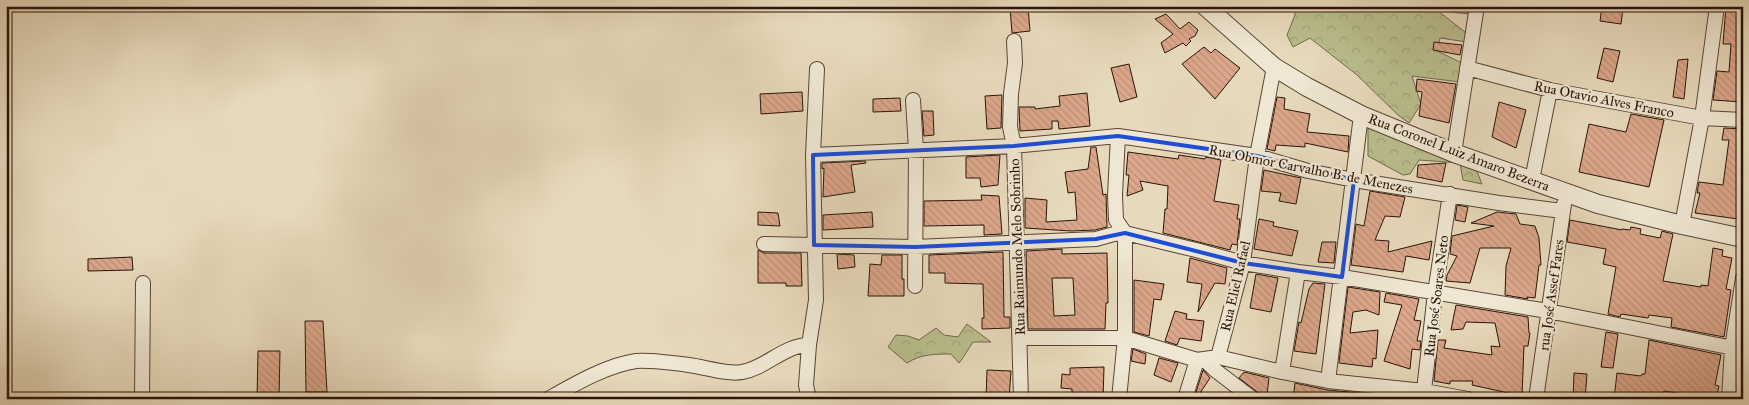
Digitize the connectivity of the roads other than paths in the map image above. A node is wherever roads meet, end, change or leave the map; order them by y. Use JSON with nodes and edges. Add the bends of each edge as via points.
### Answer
{"nodes":[{"id":1,"x":1204,"y":6,"type":"edge"},
{"id":2,"x":1477,"y":6,"type":"edge"},
{"id":3,"x":1718,"y":6,"type":"edge"},
{"id":4,"x":1014,"y":41,"type":"dead end"},
{"id":5,"x":1274,"y":67,"type":"junction"},
{"id":6,"x":1467,"y":68,"type":"junction"},
{"id":7,"x":817,"y":69,"type":"dead end"},
{"id":8,"x":1550,"y":90,"type":"junction"},
{"id":9,"x":913,"y":100,"type":"dead end"},
{"id":10,"x":1362,"y":115,"type":"junction"},
{"id":11,"x":1702,"y":118,"type":"junction"},
{"id":12,"x":1743,"y":120,"type":"edge"},
{"id":13,"x":1118,"y":136,"type":"junction"},
{"id":14,"x":1014,"y":146,"type":"junction"},
{"id":15,"x":916,"y":150,"type":"junction"},
{"id":16,"x":1454,"y":152,"type":"junction"},
{"id":17,"x":813,"y":155,"type":"junction"},
{"id":18,"x":1257,"y":156,"type":"junction"},
{"id":19,"x":1354,"y":180,"type":"junction"},
{"id":20,"x":1532,"y":180,"type":"junction"},
{"id":21,"x":1565,"y":192,"type":"junction"},
{"id":22,"x":1450,"y":194,"type":"junction"},
{"id":23,"x":1562,"y":211,"type":"junction"},
{"id":24,"x":1682,"y":225,"type":"junction"},
{"id":25,"x":1124,"y":233,"type":"junction"},
{"id":26,"x":1743,"y":238,"type":"edge"},
{"id":27,"x":1016,"y":242,"type":"junction"},
{"id":28,"x":764,"y":244,"type":"dead end"},
{"id":29,"x":814,"y":245,"type":"junction"},
{"id":30,"x":915,"y":247,"type":"junction"},
{"id":31,"x":1243,"y":264,"type":"junction"},
{"id":32,"x":1298,"y":272,"type":"junction"},
{"id":33,"x":1342,"y":276,"type":"junction"},
{"id":34,"x":1743,"y":278,"type":"edge"},
{"id":35,"x":143,"y":283,"type":"dead end"},
{"id":36,"x":915,"y":286,"type":"dead end"},
{"id":37,"x":1435,"y":293,"type":"junction"},
{"id":38,"x":1548,"y":311,"type":"junction"},
{"id":39,"x":1020,"y":338,"type":"junction"},
{"id":40,"x":1124,"y":338,"type":"junction"},
{"id":41,"x":809,"y":345,"type":"junction"},
{"id":42,"x":1737,"y":349,"type":"edge"},
{"id":43,"x":1206,"y":358,"type":"junction"},
{"id":44,"x":1282,"y":372,"type":"junction"},
{"id":45,"x":1328,"y":381,"type":"junction"},
{"id":46,"x":1423,"y":395,"type":"edge"},
{"id":47,"x":142,"y":399,"type":"edge"},
{"id":48,"x":548,"y":399,"type":"edge"},
{"id":49,"x":808,"y":399,"type":"edge"},
{"id":50,"x":1021,"y":399,"type":"edge"},
{"id":51,"x":1119,"y":399,"type":"edge"},
{"id":52,"x":1185,"y":399,"type":"edge"},
{"id":53,"x":1253,"y":399,"type":"edge"},
{"id":54,"x":1468,"y":399,"type":"edge"},
{"id":55,"x":1536,"y":399,"type":"edge"},
{"id":56,"x":1729,"y":399,"type":"edge"}],
"edges":[{"from":1,"to":5,"type":"street","name":"Rua Coronel Luiz Amaro Bezerra"},
{"from":2,"to":6,"type":"street"},
{"from":3,"to":11,"type":"street"},
{"from":4,"to":14,"type":"street","via":[[1010,127]]},
{"from":5,"to":10,"type":"street","name":"Rua Coronel Luiz Amaro Bezerra"},
{"from":5,"to":18,"type":"street","name":"Rua Eliel Rafael"},
{"from":6,"to":8,"type":"street","name":"Rua Otavio Alves Franco"},
{"from":6,"to":16,"type":"street"},
{"from":7,"to":17,"type":"street"},
{"from":8,"to":11,"type":"street","name":"Rua Otavio Alves Franco"},
{"from":8,"to":20,"type":"street"},
{"from":9,"to":15,"type":"street"},
{"from":10,"to":16,"type":"street","name":"Rua Coronel Luiz Amaro Bezerra"},
{"from":10,"to":19,"type":"street"},
{"from":11,"to":12,"type":"street","name":"Rua Otavio Alves Franco"},
{"from":11,"to":24,"type":"street"},
{"from":13,"to":14,"type":"street","name":"Rua Obmor Carvalho B. de Menezes"},
{"from":13,"to":18,"type":"street","name":"Rua Obmor Carvalho B. de Menezes"},
{"from":13,"to":25,"type":"street","via":[[1116,220]]},
{"from":14,"to":15,"type":"street","name":"Rua Raimundo Melo Sobrinho"},
{"from":14,"to":27,"type":"street","name":"Rua Raimundo Melo Sobrinho"},
{"from":15,"to":17,"type":"street","name":"Rua Raimundo Melo Sobrinho"},
{"from":15,"to":30,"type":"street"},
{"from":16,"to":20,"type":"street","name":"Rua Coronel Luiz Amaro Bezerra"},
{"from":17,"to":29,"type":"street"},
{"from":18,"to":19,"type":"street","name":"Rua Obmor Carvalho B. de Menezes"},
{"from":18,"to":31,"type":"street","name":"Rua Eliel Rafael"},
{"from":19,"to":22,"type":"street","name":"Rua Obmor Carvalho B. de Menezes"},
{"from":19,"to":33,"type":"street"},
{"from":20,"to":21,"type":"street","name":"Rua Coronel Luiz Amaro Bezerra"},
{"from":21,"to":23,"type":"street","name":"rua José Assef Fares"},
{"from":21,"to":24,"type":"street","name":"Rua Coronel Luiz Amaro Bezerra","via":[[1598,204]]},
{"from":22,"to":23,"type":"street","name":"Rua Obmor Carvalho B. de Menezes"},
{"from":22,"to":37,"type":"street","name":"Rua José Soares Neto"},
{"from":23,"to":38,"type":"street","name":"rua José Assef Fares"},
{"from":24,"to":26,"type":"street","name":"Rua Coronel Luiz Amaro Bezerra"},
{"from":25,"to":27,"type":"street","via":[[1096,239]]},
{"from":25,"to":31,"type":"street"},
{"from":25,"to":40,"type":"street"},
{"from":27,"to":30,"type":"street"},
{"from":27,"to":39,"type":"street","name":"Rua Raimundo Melo Sobrinho"},
{"from":28,"to":29,"type":"street"},
{"from":29,"to":30,"type":"street"},
{"from":29,"to":41,"type":"street","via":[[816,300]]},
{"from":30,"to":36,"type":"street"},
{"from":31,"to":32,"type":"street"},
{"from":31,"to":43,"type":"street","name":"Rua Eliel Rafael"},
{"from":32,"to":33,"type":"street"},
{"from":32,"to":44,"type":"street"},
{"from":33,"to":37,"type":"street"},
{"from":33,"to":45,"type":"street"},
{"from":34,"to":42,"type":"street"},
{"from":35,"to":47,"type":"street"},
{"from":37,"to":38,"type":"street"},
{"from":37,"to":46,"type":"street","name":"Rua José Soares Neto"},
{"from":38,"to":42,"type":"street"},
{"from":38,"to":55,"type":"street","name":"rua José Assef Fares"},
{"from":39,"to":40,"type":"street"},
{"from":39,"to":50,"type":"street","name":"Rua Raimundo Melo Sobrinho"},
{"from":40,"to":43,"type":"street"},
{"from":40,"to":51,"type":"street"},
{"from":41,"to":48,"type":"street","via":[[790,349],[740,373],[636,361],[596,373]]},
{"from":41,"to":49,"type":"street"},
{"from":42,"to":56,"type":"street"},
{"from":43,"to":44,"type":"street"},
{"from":43,"to":52,"type":"street","name":"Rua Eliel Rafael"},
{"from":43,"to":53,"type":"street","via":[[1215,370]]},
{"from":44,"to":45,"type":"street"},
{"from":45,"to":46,"type":"street"},
{"from":46,"to":54,"type":"street"}]}
